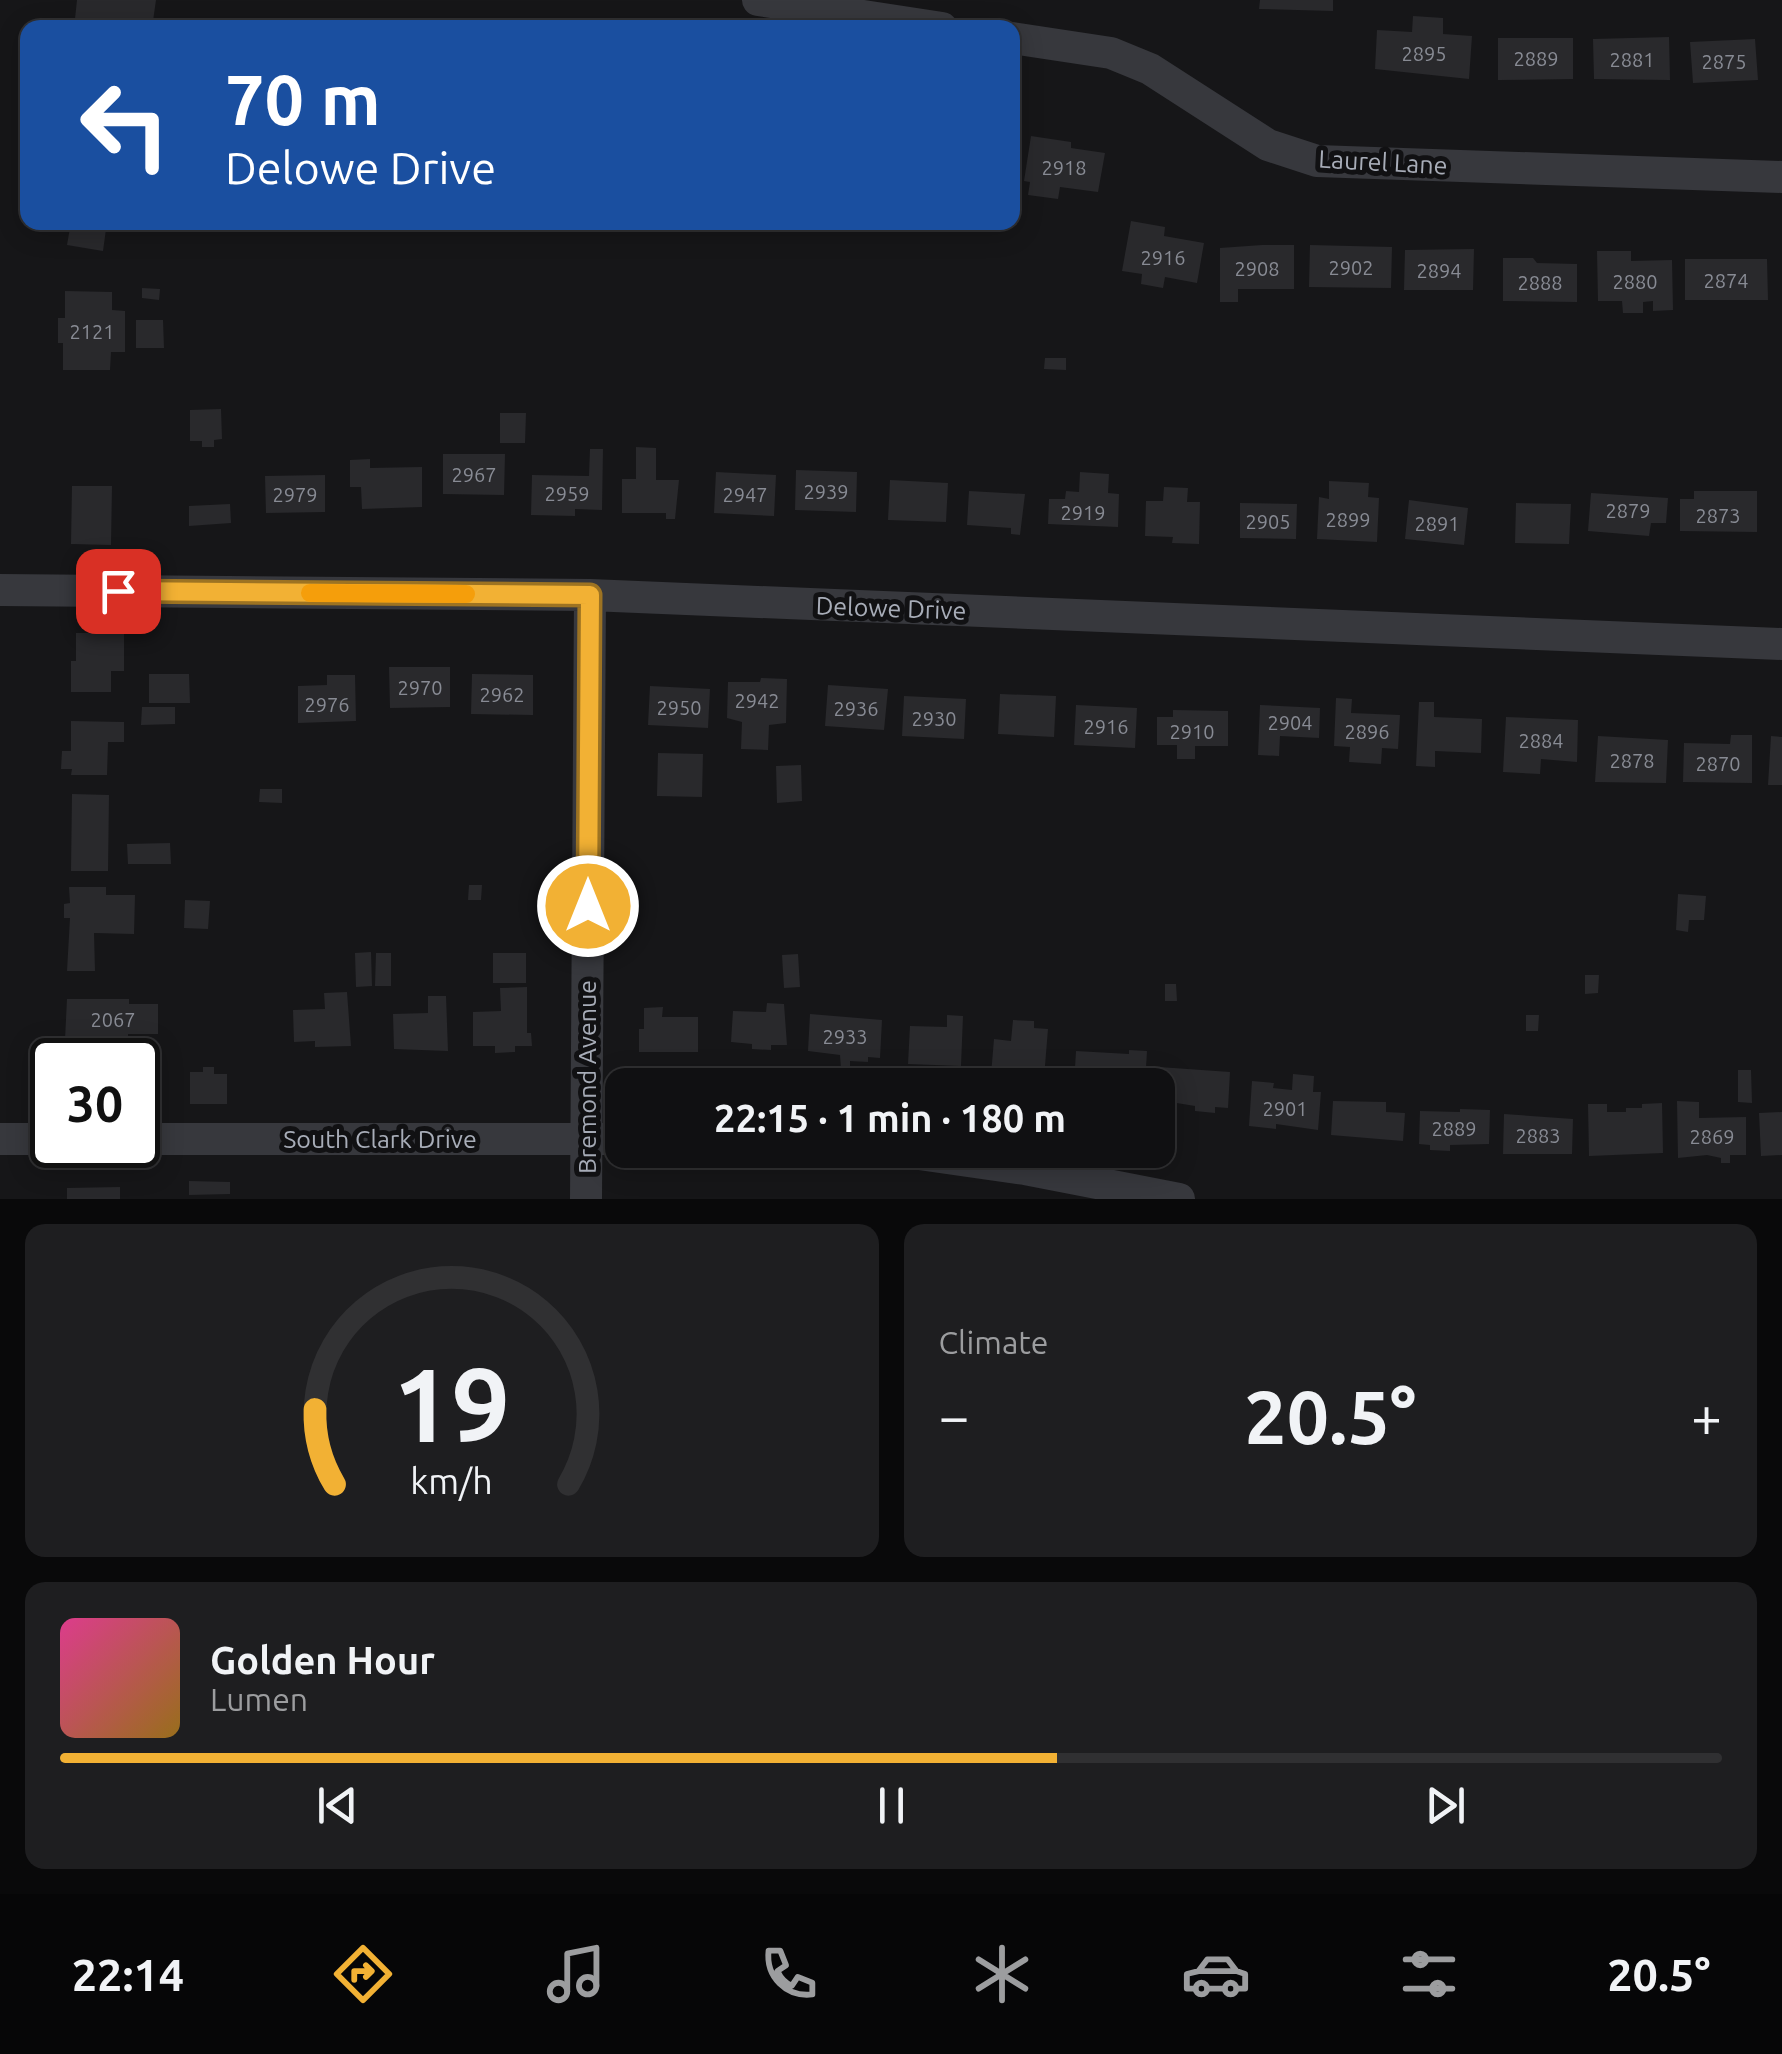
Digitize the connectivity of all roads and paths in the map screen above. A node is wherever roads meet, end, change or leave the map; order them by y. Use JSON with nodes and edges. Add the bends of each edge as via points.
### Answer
{"nodes":[{"id":1,"x":758,"y":0,"type":"edge"},
{"id":2,"x":889,"y":20,"type":"edge"},
{"id":3,"x":1020,"y":39,"type":"edge"},
{"id":4,"x":1782,"y":177,"type":"edge"},
{"id":5,"x":0,"y":590,"type":"edge"},
{"id":6,"x":590,"y":595,"type":"junction"},
{"id":7,"x":1782,"y":644,"type":"edge"},
{"id":8,"x":587,"y":1138,"type":"junction"},
{"id":9,"x":605,"y":1138,"type":"edge"},
{"id":10,"x":30,"y":1139,"type":"edge"},
{"id":11,"x":160,"y":1139,"type":"edge"},
{"id":12,"x":0,"y":1140,"type":"edge"},
{"id":13,"x":1025,"y":1168,"type":"edge"},
{"id":14,"x":586,"y":1199,"type":"edge"},
{"id":15,"x":1178,"y":1199,"type":"edge"}],
"edges":[{"from":1,"to":2,"type":"street"},
{"from":3,"to":4,"type":"street","name":"Laurel Lane","via":[[1111,53],[1150,69],[1268,145],[1317,161]]},
{"from":5,"to":6,"type":"street","name":"Delowe Drive"},
{"from":6,"to":7,"type":"street","name":"Delowe Drive"},
{"from":6,"to":8,"type":"street","name":"Bremond Avenue"},
{"from":8,"to":9,"type":"street","name":"South Clark Drive"},
{"from":8,"to":11,"type":"street","name":"South Clark Drive"},
{"from":8,"to":14,"type":"street","name":"Bremond Avenue"},
{"from":10,"to":12,"type":"street"},
{"from":13,"to":15,"type":"street"}]}
